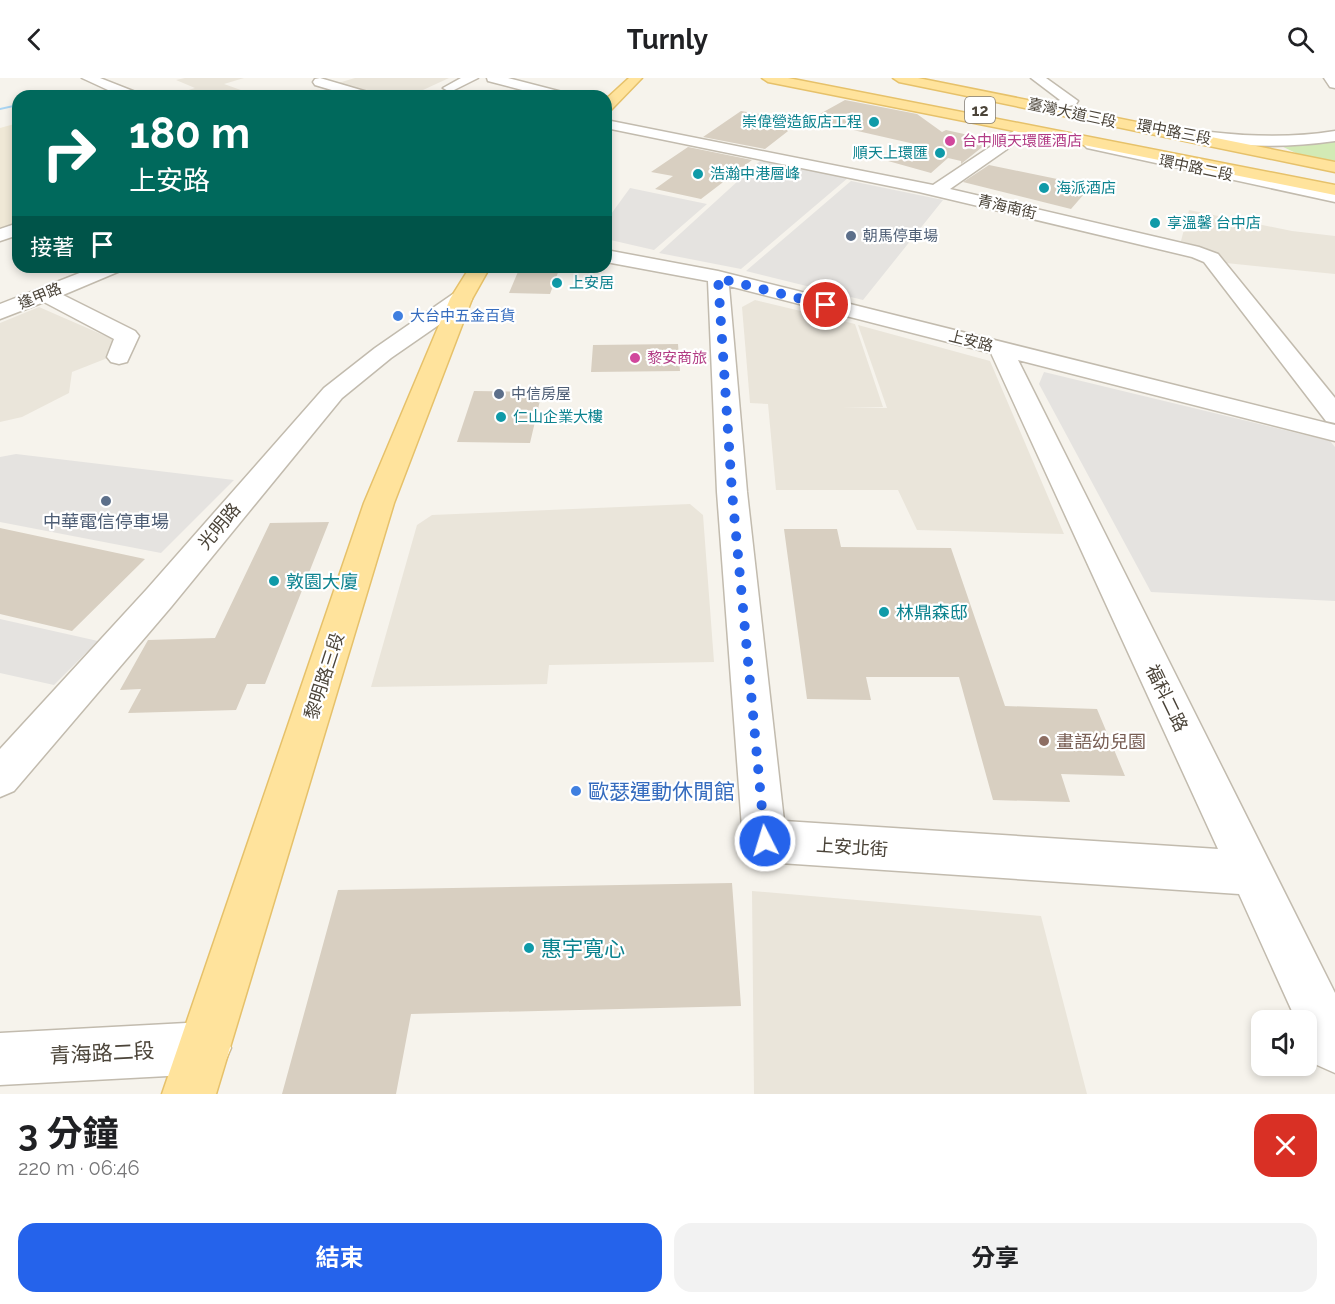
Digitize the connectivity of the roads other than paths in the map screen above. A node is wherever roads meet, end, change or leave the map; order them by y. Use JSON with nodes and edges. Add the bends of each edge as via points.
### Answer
{"nodes":[{"id":1,"x":88,"y":78,"type":"edge"},
{"id":2,"x":472,"y":78,"type":"edge"},
{"id":3,"x":493,"y":78,"type":"edge"},
{"id":4,"x":636,"y":78,"type":"edge"},
{"id":5,"x":768,"y":78,"type":"edge"},
{"id":6,"x":823,"y":78,"type":"edge"},
{"id":7,"x":899,"y":78,"type":"edge"},
{"id":8,"x":1037,"y":78,"type":"edge"},
{"id":9,"x":1330,"y":78,"type":"edge"},
{"id":10,"x":320,"y":82,"type":"dead end"},
{"id":11,"x":884,"y":84,"type":"dead end"},
{"id":12,"x":1335,"y":84,"type":"edge"},
{"id":13,"x":450,"y":88,"type":"dead end"},
{"id":14,"x":131,"y":89,"type":"edge"},
{"id":15,"x":346,"y":90,"type":"edge"},
{"id":16,"x":538,"y":90,"type":"edge"},
{"id":17,"x":612,"y":101,"type":"edge"},
{"id":18,"x":1049,"y":108,"type":"junction"},
{"id":19,"x":612,"y":125,"type":"edge"},
{"id":20,"x":1025,"y":130,"type":"junction"},
{"id":21,"x":1335,"y":136,"type":"edge"},
{"id":22,"x":1058,"y":137,"type":"joint"},
{"id":23,"x":1141,"y":140,"type":"junction"},
{"id":24,"x":1335,"y":162,"type":"edge"},
{"id":25,"x":1335,"y":167,"type":"edge"},
{"id":26,"x":1335,"y":173,"type":"edge"},
{"id":27,"x":1335,"y":184,"type":"edge"},
{"id":28,"x":936,"y":191,"type":"junction"},
{"id":29,"x":1335,"y":193,"type":"edge"},
{"id":30,"x":612,"y":257,"type":"edge"},
{"id":31,"x":98,"y":273,"type":"edge"},
{"id":32,"x":476,"y":273,"type":"edge"},
{"id":33,"x":718,"y":278,"type":"junction"},
{"id":34,"x":45,"y":294,"type":"junction"},
{"id":35,"x":461,"y":299,"type":"junction"},
{"id":36,"x":0,"y":312,"type":"edge"},
{"id":37,"x":1000,"y":348,"type":"junction"},
{"id":38,"x":119,"y":357,"type":"dead end"},
{"id":39,"x":1335,"y":415,"type":"edge"},
{"id":40,"x":1335,"y":433,"type":"edge"},
{"id":41,"x":0,"y":778,"type":"edge"},
{"id":42,"x":1251,"y":873,"type":"junction"},
{"id":43,"x":1335,"y":1047,"type":"edge"},
{"id":44,"x":0,"y":1059,"type":"edge"},
{"id":45,"x":197,"y":1071,"type":"edge"}],
"edges":[{"from":1,"to":14,"type":"street","via":[[109,87]]},
{"from":2,"to":13,"type":"street"},
{"from":3,"to":16,"type":"street"},
{"from":4,"to":17,"type":"main road"},
{"from":5,"to":20,"type":"main road","name":"臺灣大道三段","number":"12"},
{"from":6,"to":23,"type":"main road","number":"12"},
{"from":7,"to":18,"type":"main road","name":"臺灣大道三段","number":"12"},
{"from":8,"to":18,"type":"street","via":[[1071,101]]},
{"from":9,"to":12,"type":"street"},
{"from":10,"to":15,"type":"street"},
{"from":11,"to":23,"type":"main road","number":"12"},
{"from":18,"to":21,"type":"street","name":"環中路三段","via":[[1232,139],[1288,141]]},
{"from":18,"to":24,"type":"street","name":"環中路三段"},
{"from":18,"to":25,"type":"main road","name":"臺灣大道三段","number":"12"},
{"from":19,"to":28,"type":"street","name":"青海南街"},
{"from":20,"to":22,"type":"main road","name":"臺灣大道三段","number":"12"},
{"from":20,"to":28,"type":"street","name":"臺灣大道三段"},
{"from":22,"to":29,"type":"street","name":"環中路二段"},
{"from":23,"to":26,"type":"main road","number":"12"},
{"from":23,"to":27,"type":"main road","name":"臺灣大道三段","number":"12"},
{"from":28,"to":39,"type":"street","name":"青海南街","via":[[1211,258]]},
{"from":30,"to":33,"type":"street","name":"上安路"},
{"from":31,"to":34,"type":"street","name":"逢甲路"},
{"from":32,"to":35,"type":"main road","name":"黎明路三段"},
{"from":33,"to":37,"type":"street","name":"上安路"},
{"from":33,"to":42,"type":"street","name":"上安北街","via":[[732,492],[765,841]]},
{"from":34,"to":36,"type":"street","name":"逢甲路"},
{"from":34,"to":38,"type":"street","via":[[126,336]]},
{"from":35,"to":41,"type":"street","name":"光明路","via":[[333,393]]},
{"from":35,"to":45,"type":"main road","name":"黎明路三段","via":[[379,503]]},
{"from":37,"to":40,"type":"street","name":"上安路"},
{"from":37,"to":42,"type":"street","name":"福科二路"},
{"from":42,"to":43,"type":"street","name":"福科二路"},
{"from":44,"to":45,"type":"street","name":"青海路二段"}]}
